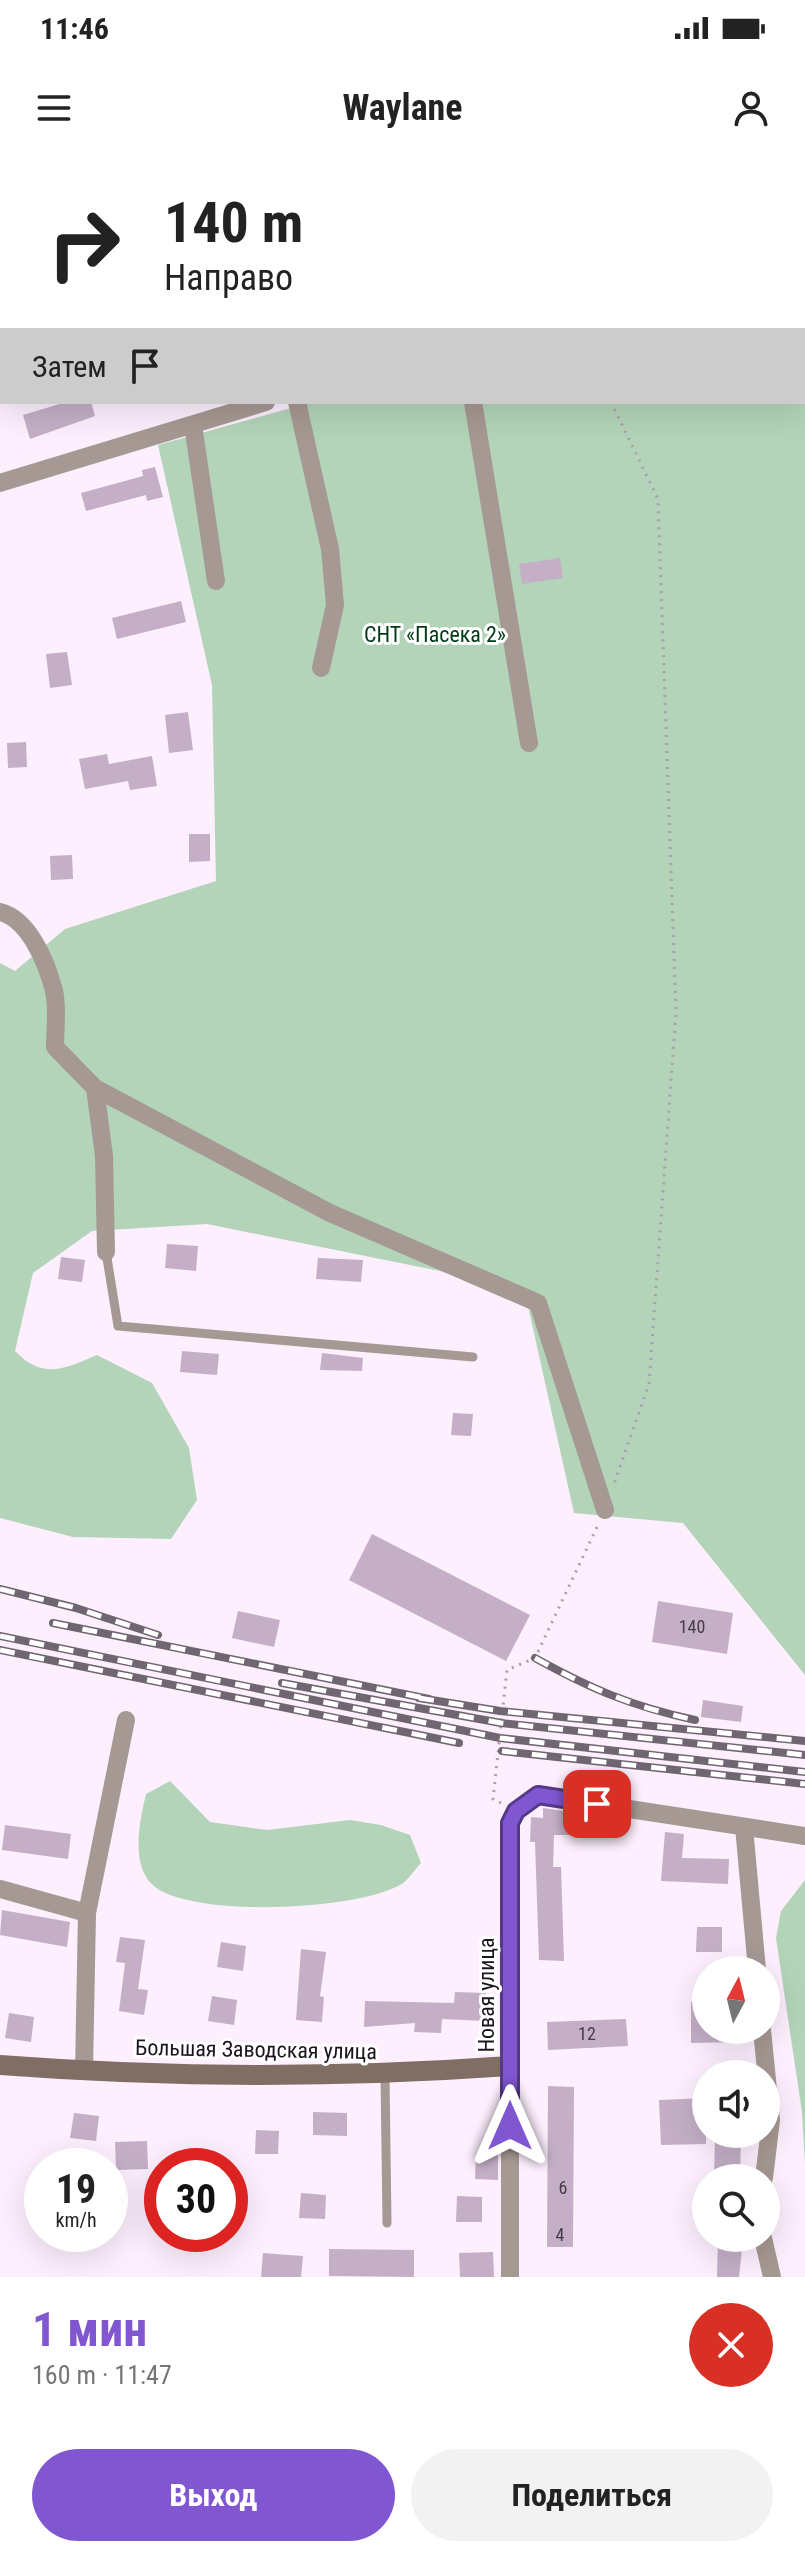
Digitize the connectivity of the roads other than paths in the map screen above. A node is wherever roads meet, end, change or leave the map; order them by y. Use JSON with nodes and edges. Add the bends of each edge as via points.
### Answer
{"nodes":[{"id":1,"x":260,"y":404,"type":"edge"},
{"id":2,"x":297,"y":404,"type":"edge"},
{"id":3,"x":473,"y":404,"type":"edge"},
{"id":4,"x":193,"y":425,"type":"junction"},
{"id":5,"x":0,"y":483,"type":"edge"},
{"id":6,"x":216,"y":581,"type":"dead end"},
{"id":7,"x":321,"y":668,"type":"dead end"},
{"id":8,"x":529,"y":743,"type":"dead end"},
{"id":9,"x":0,"y":912,"type":"edge"},
{"id":10,"x":95,"y":1088,"type":"junction"},
{"id":11,"x":106,"y":1252,"type":"joint"},
{"id":12,"x":473,"y":1357,"type":"dead end"},
{"id":13,"x":605,"y":1510,"type":"road end"},
{"id":14,"x":126,"y":1720,"type":"dead end"},
{"id":15,"x":744,"y":1827,"type":"junction"},
{"id":16,"x":805,"y":1836,"type":"edge"},
{"id":17,"x":0,"y":1889,"type":"edge"},
{"id":18,"x":87,"y":1913,"type":"junction"},
{"id":19,"x":756,"y":1956,"type":"edge"},
{"id":20,"x":763,"y":2044,"type":"edge"},
{"id":21,"x":0,"y":2065,"type":"edge"},
{"id":22,"x":510,"y":2066,"type":"junction"},
{"id":23,"x":84,"y":2071,"type":"junction"},
{"id":24,"x":385,"y":2075,"type":"junction"},
{"id":25,"x":766,"y":2164,"type":"edge"},
{"id":26,"x":387,"y":2223,"type":"dead end"},
{"id":27,"x":766,"y":2252,"type":"edge"},
{"id":28,"x":510,"y":2277,"type":"edge"},
{"id":29,"x":772,"y":2277,"type":"edge"}],
"edges":[{"from":1,"to":4,"type":"street"},
{"from":2,"to":7,"type":"street","via":[[330,549],[334,591]]},
{"from":3,"to":8,"type":"street"},
{"from":4,"to":5,"type":"street"},
{"from":4,"to":6,"type":"street"},
{"from":9,"to":10,"type":"street","via":[[13,915],[30,933],[55,992],[55,1047]]},
{"from":10,"to":11,"type":"street","via":[[104,1156]]},
{"from":10,"to":13,"type":"street","via":[[330,1213],[538,1303]]},
{"from":11,"to":12,"type":"lane","via":[[118,1326]]},
{"from":14,"to":18,"type":"street"},
{"from":15,"to":16,"type":"street"},
{"from":15,"to":19,"type":"street"},
{"from":15,"to":22,"type":"street","name":"Новая улица","via":[[538,1795],[516,1811],[510,1823]]},
{"from":17,"to":18,"type":"street"},
{"from":18,"to":23,"type":"street"},
{"from":20,"to":25,"type":"street","via":[[771,2120]]},
{"from":21,"to":23,"type":"street","name":"Большая Заводская улица"},
{"from":22,"to":24,"type":"street","name":"Большая Заводская улица"},
{"from":22,"to":28,"type":"street","name":"Новая улица"},
{"from":23,"to":24,"type":"street","name":"Большая Заводская улица"},
{"from":24,"to":26,"type":"lane"},
{"from":27,"to":29,"type":"street"}]}
